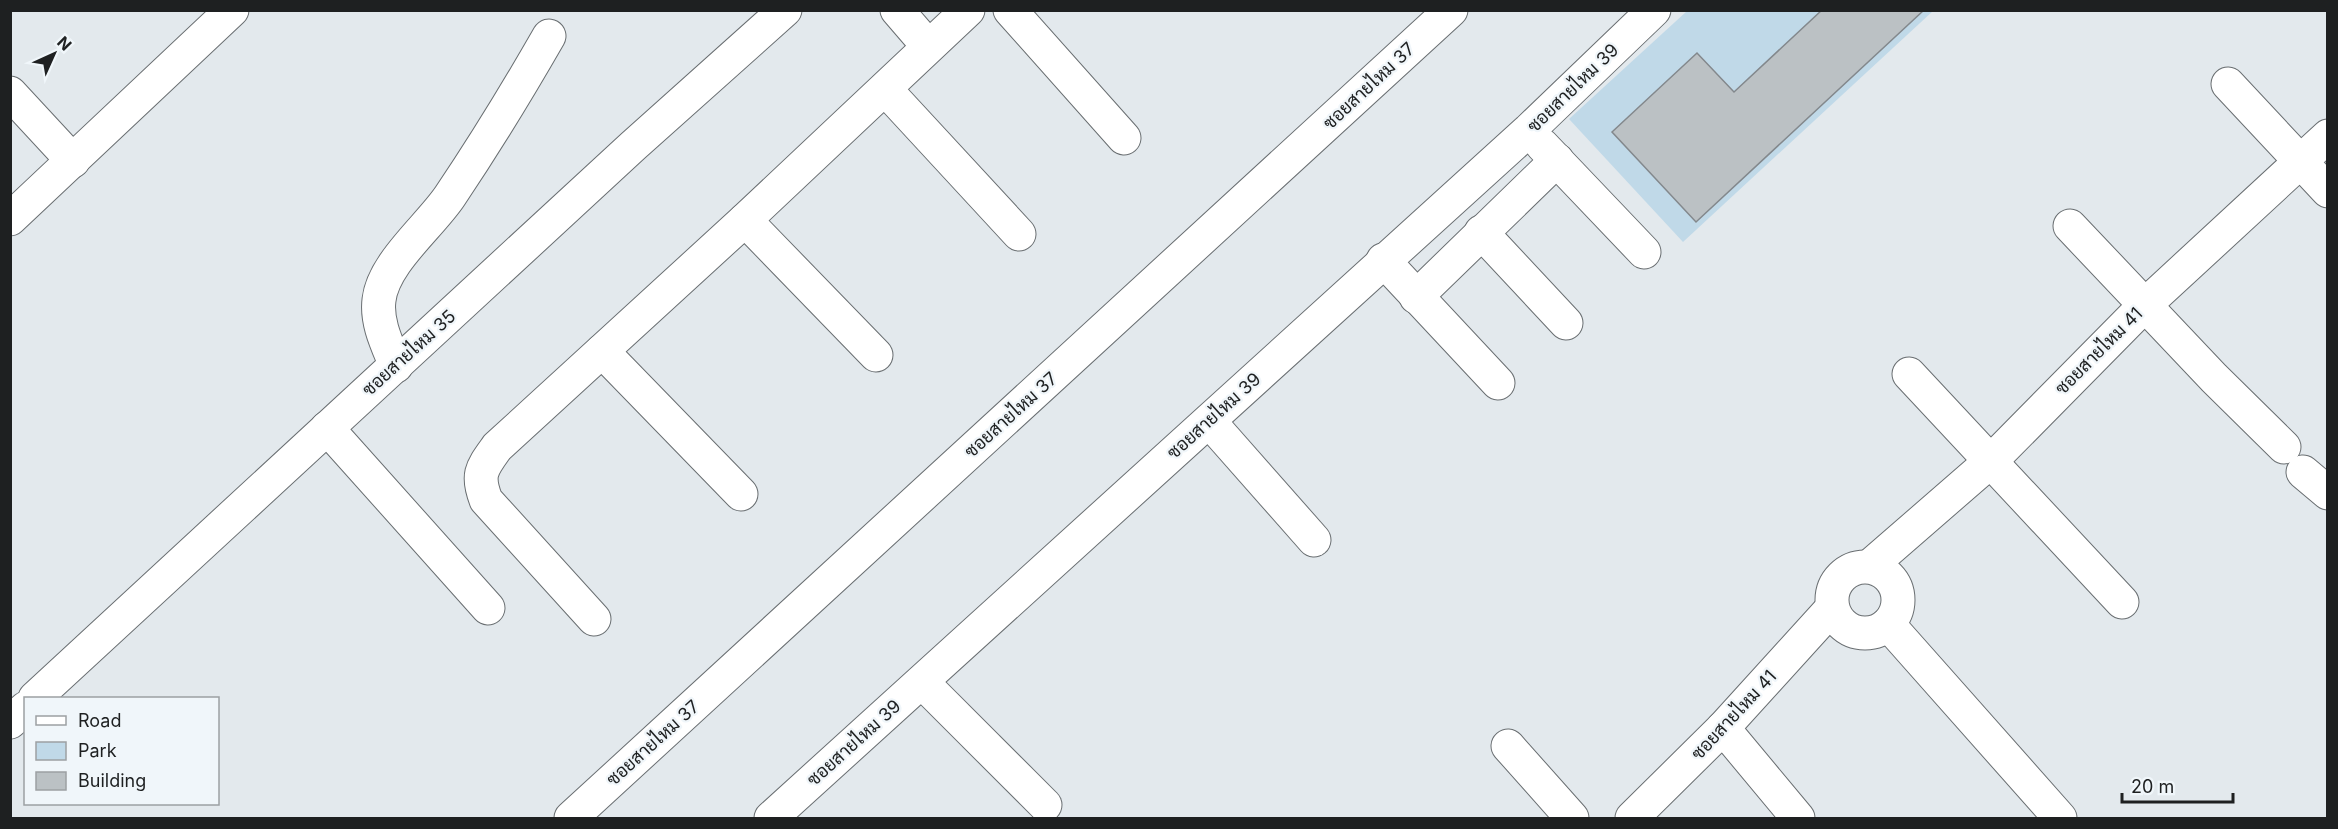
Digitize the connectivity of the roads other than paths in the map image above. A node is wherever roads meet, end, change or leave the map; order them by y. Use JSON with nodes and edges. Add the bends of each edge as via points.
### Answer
{"nodes":[{"id":1,"x":232,"y":10,"type":"edge"},
{"id":2,"x":785,"y":10,"type":"edge"},
{"id":3,"x":897,"y":10,"type":"edge"},
{"id":4,"x":1010,"y":10,"type":"edge"},
{"id":5,"x":1451,"y":10,"type":"edge"},
{"id":6,"x":1654,"y":10,"type":"edge"},
{"id":7,"x":968,"y":11,"type":"edge"},
{"id":8,"x":549,"y":36,"type":"dead end"},
{"id":9,"x":928,"y":46,"type":"junction"},
{"id":10,"x":2228,"y":84,"type":"dead end"},
{"id":11,"x":886,"y":90,"type":"junction"},
{"id":12,"x":10,"y":93,"type":"edge"},
{"id":13,"x":1529,"y":130,"type":"junction"},
{"id":14,"x":2328,"y":136,"type":"edge"},
{"id":15,"x":1124,"y":138,"type":"dead end"},
{"id":16,"x":74,"y":160,"type":"junction"},
{"id":17,"x":1557,"y":160,"type":"junction"},
{"id":18,"x":2300,"y":161,"type":"junction"},
{"id":19,"x":2328,"y":191,"type":"edge"},
{"id":20,"x":10,"y":219,"type":"edge"},
{"id":21,"x":745,"y":220,"type":"junction"},
{"id":22,"x":2070,"y":226,"type":"dead end"},
{"id":23,"x":1481,"y":232,"type":"junction"},
{"id":24,"x":1019,"y":234,"type":"dead end"},
{"id":25,"x":1644,"y":252,"type":"dead end"},
{"id":26,"x":1383,"y":260,"type":"junction"},
{"id":27,"x":1416,"y":297,"type":"junction"},
{"id":28,"x":2145,"y":305,"type":"junction"},
{"id":29,"x":1566,"y":323,"type":"dead end"},
{"id":30,"x":602,"y":351,"type":"junction"},
{"id":31,"x":876,"y":355,"type":"dead end"},
{"id":32,"x":396,"y":366,"type":"junction"},
{"id":33,"x":1909,"y":374,"type":"dead end"},
{"id":34,"x":1498,"y":383,"type":"dead end"},
{"id":35,"x":1209,"y":421,"type":"junction"},
{"id":36,"x":327,"y":428,"type":"junction"},
{"id":37,"x":1992,"y":460,"type":"junction"},
{"id":38,"x":2305,"y":470,"type":"edge"},
{"id":39,"x":741,"y":494,"type":"dead end"},
{"id":40,"x":1314,"y":540,"type":"dead end"},
{"id":41,"x":1870,"y":566,"type":"junction"},
{"id":42,"x":2122,"y":602,"type":"dead end"},
{"id":43,"x":488,"y":608,"type":"dead end"},
{"id":44,"x":1832,"y":608,"type":"junction"},
{"id":45,"x":594,"y":619,"type":"dead end"},
{"id":46,"x":1888,"y":624,"type":"junction"},
{"id":47,"x":922,"y":682,"type":"junction"},
{"id":48,"x":37,"y":697,"type":"edge"},
{"id":49,"x":24,"y":710,"type":"edge"},
{"id":50,"x":10,"y":722,"type":"edge"},
{"id":51,"x":1723,"y":728,"type":"junction"},
{"id":52,"x":1508,"y":746,"type":"dead end"},
{"id":53,"x":1045,"y":805,"type":"dead end"},
{"id":54,"x":571,"y":819,"type":"edge"},
{"id":55,"x":771,"y":819,"type":"edge"},
{"id":56,"x":1572,"y":819,"type":"edge"},
{"id":57,"x":1632,"y":819,"type":"edge"},
{"id":58,"x":1798,"y":819,"type":"edge"},
{"id":59,"x":2060,"y":819,"type":"edge"}],
"edges":[{"from":1,"to":16,"type":"street"},
{"from":2,"to":32,"type":"street","name":"ซอยสายไหม 35"},
{"from":3,"to":9,"type":"street"},
{"from":4,"to":15,"type":"street"},
{"from":5,"to":54,"type":"street","name":"ซอยสายไหม 37"},
{"from":6,"to":13,"type":"street","name":"ซอยสายไหม 39"},
{"from":7,"to":9,"type":"street"},
{"from":8,"to":32,"type":"street","via":[[449,198],[387,275],[379,300],[380,325]]},
{"from":9,"to":11,"type":"street"},
{"from":10,"to":18,"type":"street"},
{"from":11,"to":21,"type":"street"},
{"from":11,"to":24,"type":"street"},
{"from":12,"to":16,"type":"street"},
{"from":13,"to":17,"type":"street"},
{"from":13,"to":26,"type":"street","name":"ซอยสายไหม 39"},
{"from":14,"to":18,"type":"street","name":"ซอยสายไหม 41"},
{"from":16,"to":20,"type":"street"},
{"from":17,"to":23,"type":"street"},
{"from":17,"to":25,"type":"street"},
{"from":18,"to":19,"type":"street"},
{"from":18,"to":28,"type":"street","name":"ซอยสายไหม 41"},
{"from":21,"to":30,"type":"street"},
{"from":21,"to":31,"type":"street"},
{"from":22,"to":28,"type":"street"},
{"from":23,"to":27,"type":"street"},
{"from":23,"to":29,"type":"street"},
{"from":26,"to":27,"type":"street"},
{"from":26,"to":35,"type":"street","name":"ซอยสายไหม 39"},
{"from":27,"to":34,"type":"street"},
{"from":28,"to":37,"type":"street","name":"ซอยสายไหม 41"},
{"from":28,"to":38,"type":"street"},
{"from":30,"to":39,"type":"street"},
{"from":30,"to":45,"type":"street","via":[[497,447],[484,465],[479,482],[497,515]]},
{"from":32,"to":36,"type":"street","name":"ซอยสายไหม 35"},
{"from":33,"to":37,"type":"street"},
{"from":35,"to":40,"type":"street"},
{"from":35,"to":47,"type":"street","name":"ซอยสายไหม 39"},
{"from":36,"to":43,"type":"street"},
{"from":36,"to":48,"type":"street","name":"ซอยสายไหม 35"},
{"from":37,"to":41,"type":"street","name":"ซอยสายไหม 41"},
{"from":37,"to":42,"type":"street"},
{"from":41,"to":44,"type":"street","via":[[1859,566],[1840,577],[1834,586]]},
{"from":41,"to":46,"type":"street","via":[[1891,579],[1897,590],[1897,608]]},
{"from":44,"to":46,"type":"street","via":[[1845,627],[1856,632],[1879,631]]},
{"from":44,"to":51,"type":"street","name":"ซอยสายไหม 41"},
{"from":46,"to":59,"type":"street"},
{"from":47,"to":53,"type":"street"},
{"from":47,"to":55,"type":"street","name":"ซอยสายไหม 39"},
{"from":49,"to":50,"type":"street"},
{"from":51,"to":57,"type":"street","name":"ซอยสายไหม 41"},
{"from":51,"to":58,"type":"street"},
{"from":52,"to":56,"type":"street"}]}
